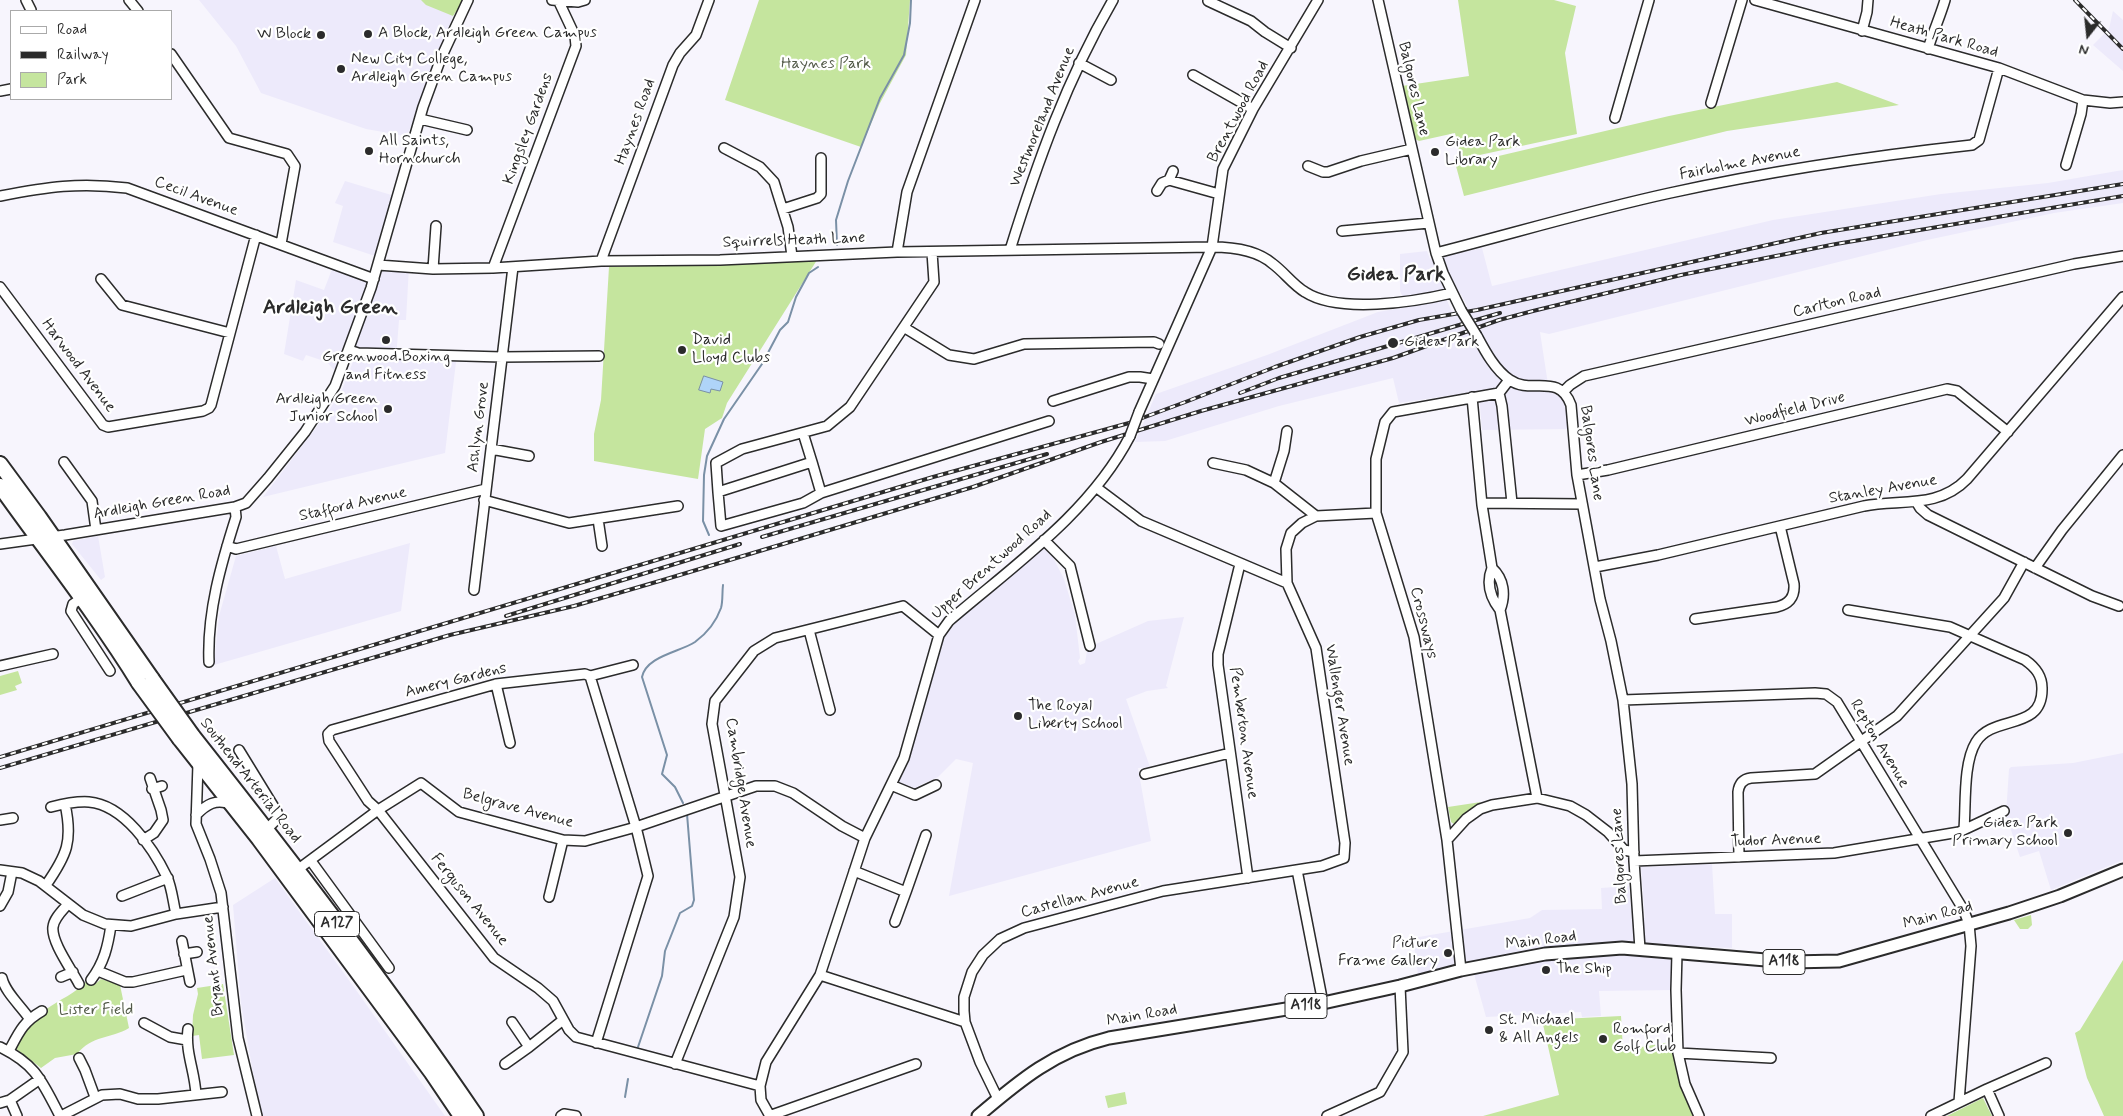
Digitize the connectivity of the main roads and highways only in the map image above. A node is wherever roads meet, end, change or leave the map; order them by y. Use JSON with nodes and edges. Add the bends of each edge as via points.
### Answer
{"nodes":[{"id":1,"x":0,"y":464,"type":"edge"},
{"id":2,"x":0,"y":486,"type":"edge"},
{"id":3,"x":22,"y":494,"type":"junction"},
{"id":4,"x":52,"y":536,"type":"junction"},
{"id":5,"x":37,"y":538,"type":"junction"},
{"id":6,"x":69,"y":582,"type":"junction"},
{"id":7,"x":146,"y":681,"type":"junction"},
{"id":8,"x":186,"y":737,"type":"junction"},
{"id":9,"x":2123,"y":870,"type":"edge"},
{"id":10,"x":461,"y":1116,"type":"edge"},
{"id":11,"x":476,"y":1116,"type":"edge"},
{"id":12,"x":978,"y":1116,"type":"edge"}],
"edges":[{"from":1,"to":3,"type":"highway","name":"Southend Arterial Road","number":"A127"},
{"from":2,"to":5,"type":"highway","name":"Southend Arterial Road","number":"A127"},
{"from":3,"to":4,"type":"highway","name":"Southend Arterial Road","number":"A127"},
{"from":3,"to":5,"type":"highway","number":"A127","via":[[22,503],[40,529]]},
{"from":4,"to":6,"type":"highway","number":"A127","via":[[50,544],[66,568]]},
{"from":4,"to":7,"type":"highway","name":"Southend Arterial Road","number":"A127"},
{"from":5,"to":6,"type":"highway","name":"Southend Arterial Road","number":"A127"},
{"from":6,"to":7,"type":"highway","name":"Southend Arterial Road","number":"A127"},
{"from":7,"to":8,"type":"highway","name":"Southend Arterial Road","number":"A127","bridge":true},
{"from":8,"to":10,"type":"highway","name":"Southend Arterial Road","number":"A127","via":[[198,764],[432,1073]]},
{"from":8,"to":11,"type":"highway","name":"Southend Arterial Road","number":"A127","via":[[267,829]]},
{"from":9,"to":12,"type":"main road","name":"Main Road","number":"A118","via":[[2040,903],[1839,961],[1790,962],[1622,948],[1540,955],[1323,1003],[1089,1042],[1050,1060]]}]}
